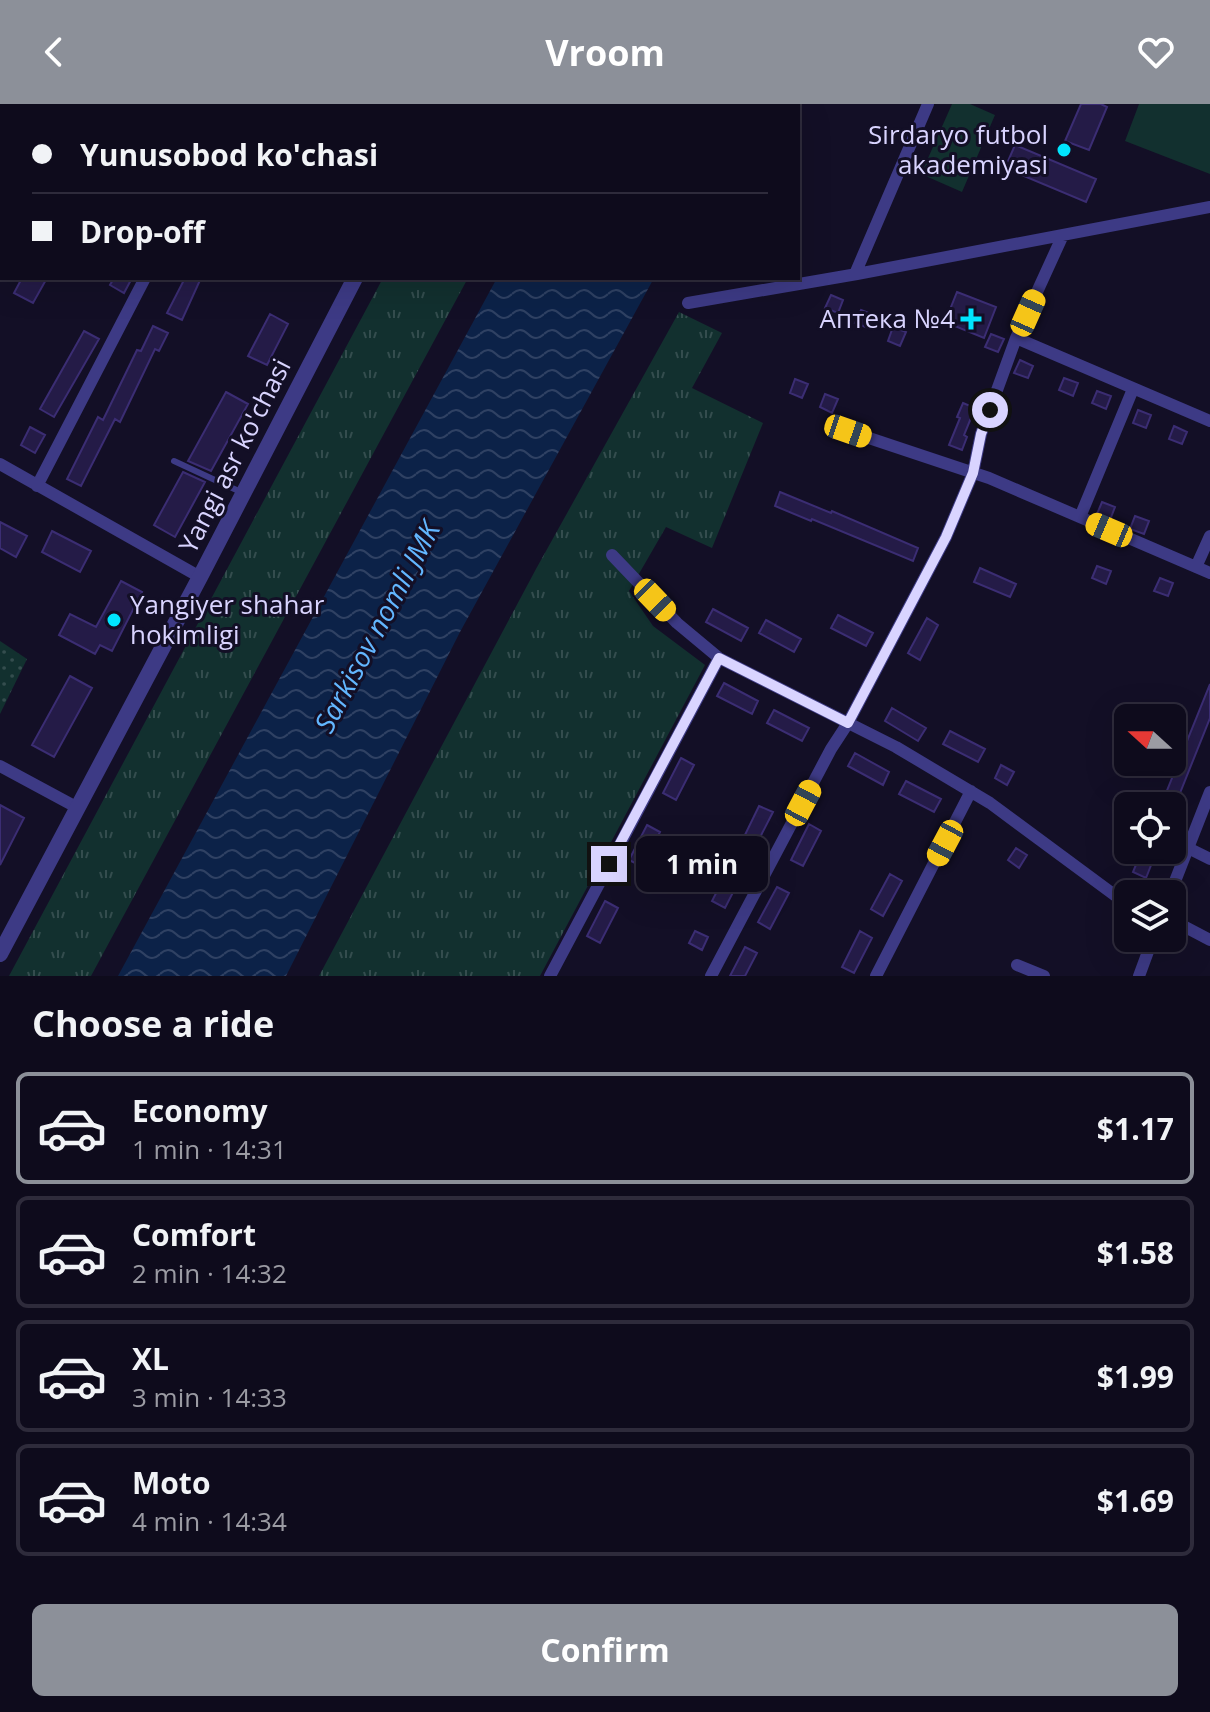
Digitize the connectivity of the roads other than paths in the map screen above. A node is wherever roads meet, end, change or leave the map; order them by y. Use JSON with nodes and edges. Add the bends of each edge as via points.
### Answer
{"nodes":[{"id":1,"x":928,"y":104,"type":"edge"},
{"id":2,"x":1210,"y":207,"type":"edge"},
{"id":3,"x":1063,"y":235,"type":"junction"},
{"id":4,"x":855,"y":274,"type":"junction"},
{"id":5,"x":144,"y":280,"type":"edge"},
{"id":6,"x":354,"y":280,"type":"edge"},
{"id":7,"x":688,"y":303,"type":"dead end"},
{"id":8,"x":1016,"y":338,"type":"junction"},
{"id":9,"x":1133,"y":389,"type":"junction"},
{"id":10,"x":1210,"y":421,"type":"edge"},
{"id":11,"x":848,"y":431,"type":"dead end"},
{"id":12,"x":174,"y":461,"type":"dead end"},
{"id":13,"x":0,"y":464,"type":"edge"},
{"id":14,"x":973,"y":473,"type":"junction"},
{"id":15,"x":37,"y":486,"type":"junction"},
{"id":16,"x":243,"y":493,"type":"junction"},
{"id":17,"x":1080,"y":517,"type":"junction"},
{"id":18,"x":1210,"y":536,"type":"edge"},
{"id":19,"x":612,"y":555,"type":"dead end"},
{"id":20,"x":1196,"y":567,"type":"junction"},
{"id":21,"x":1210,"y":573,"type":"edge"},
{"id":22,"x":200,"y":577,"type":"junction"},
{"id":23,"x":719,"y":658,"type":"junction"},
{"id":24,"x":848,"y":723,"type":"junction"},
{"id":25,"x":0,"y":766,"type":"edge"},
{"id":26,"x":971,"y":791,"type":"junction"},
{"id":27,"x":1210,"y":792,"type":"edge"},
{"id":28,"x":78,"y":808,"type":"junction"},
{"id":29,"x":1188,"y":848,"type":"junction"},
{"id":30,"x":1210,"y":859,"type":"edge"},
{"id":31,"x":1175,"y":880,"type":"edge"},
{"id":32,"x":1114,"y":895,"type":"edge"},
{"id":33,"x":1186,"y":927,"type":"edge"},
{"id":34,"x":1210,"y":940,"type":"edge"},
{"id":35,"x":1148,"y":952,"type":"edge"},
{"id":36,"x":0,"y":954,"type":"edge"},
{"id":37,"x":1017,"y":965,"type":"dead end"},
{"id":38,"x":550,"y":976,"type":"edge"},
{"id":39,"x":711,"y":976,"type":"edge"},
{"id":40,"x":876,"y":976,"type":"edge"},
{"id":41,"x":1044,"y":976,"type":"edge"},
{"id":42,"x":1139,"y":976,"type":"edge"}],
"edges":[{"from":1,"to":4,"type":"street"},
{"from":2,"to":3,"type":"street"},
{"from":3,"to":4,"type":"street"},
{"from":3,"to":8,"type":"street"},
{"from":4,"to":7,"type":"street"},
{"from":5,"to":15,"type":"street"},
{"from":6,"to":16,"type":"street","name":"Yangi asr ko'chasi"},
{"from":8,"to":9,"type":"street"},
{"from":8,"to":14,"type":"street","via":[[981,434]]},
{"from":9,"to":10,"type":"street"},
{"from":9,"to":17,"type":"street"},
{"from":11,"to":14,"type":"street"},
{"from":12,"to":16,"type":"lane"},
{"from":13,"to":15,"type":"street"},
{"from":14,"to":17,"type":"street"},
{"from":14,"to":24,"type":"street","via":[[946,537]]},
{"from":15,"to":22,"type":"street"},
{"from":16,"to":22,"type":"street","name":"Yangi asr ko'chasi"},
{"from":17,"to":20,"type":"street"},
{"from":18,"to":20,"type":"street"},
{"from":19,"to":23,"type":"street"},
{"from":20,"to":21,"type":"street"},
{"from":22,"to":28,"type":"street","name":"Yangi asr ko'chasi"},
{"from":23,"to":24,"type":"street"},
{"from":23,"to":38,"type":"street"},
{"from":24,"to":26,"type":"street"},
{"from":24,"to":39,"type":"street"},
{"from":25,"to":28,"type":"street"},
{"from":26,"to":32,"type":"street"},
{"from":26,"to":40,"type":"street"},
{"from":27,"to":29,"type":"street"},
{"from":28,"to":36,"type":"street","name":"Yangi asr ko'chasi"},
{"from":29,"to":30,"type":"street"},
{"from":29,"to":31,"type":"street"},
{"from":33,"to":34,"type":"street"},
{"from":35,"to":42,"type":"street"},
{"from":37,"to":41,"type":"street"}]}
